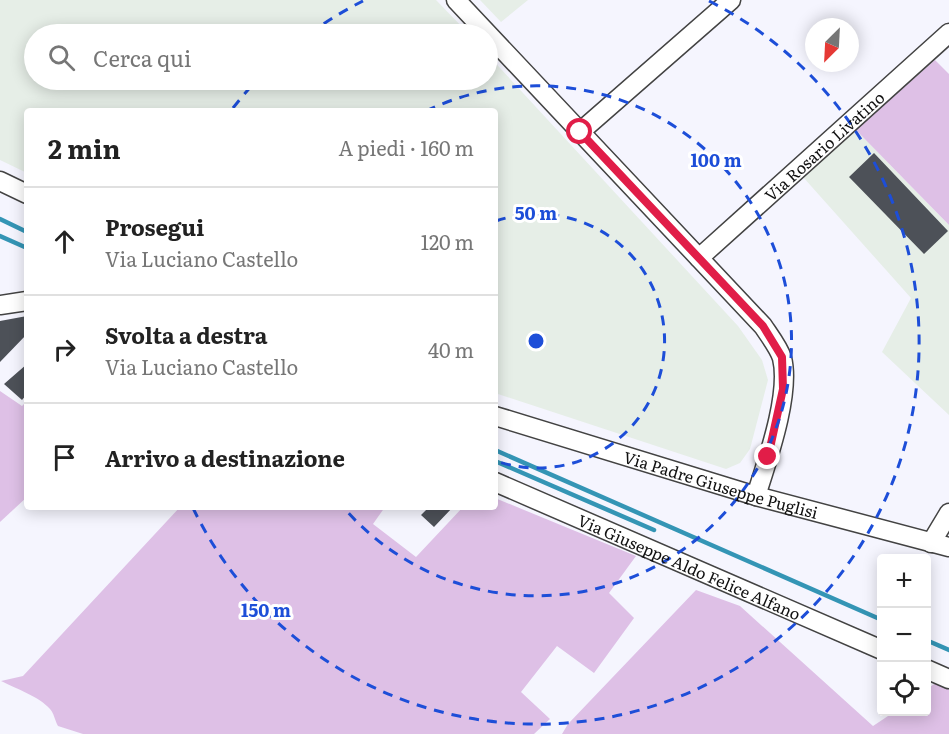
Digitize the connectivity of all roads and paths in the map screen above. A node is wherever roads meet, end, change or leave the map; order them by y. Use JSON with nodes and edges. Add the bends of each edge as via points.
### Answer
{"nodes":[{"id":1,"x":456,"y":0,"type":"edge"},
{"id":2,"x":731,"y":0,"type":"edge"},
{"id":3,"x":479,"y":24,"type":"edge"},
{"id":4,"x":949,"y":33,"type":"edge"},
{"id":5,"x":498,"y":45,"type":"edge"},
{"id":6,"x":580,"y":132,"type":"junction"},
{"id":7,"x":0,"y":181,"type":"edge"},
{"id":8,"x":24,"y":193,"type":"edge"},
{"id":9,"x":699,"y":258,"type":"junction"},
{"id":10,"x":24,"y":301,"type":"edge"},
{"id":11,"x":0,"y":305,"type":"edge"},
{"id":12,"x":498,"y":417,"type":"edge"},
{"id":13,"x":498,"y":483,"type":"edge"},
{"id":14,"x":756,"y":496,"type":"junction"},
{"id":15,"x":949,"y":513,"type":"edge"},
{"id":16,"x":940,"y":545,"type":"edge"},
{"id":17,"x":877,"y":648,"type":"edge"},
{"id":18,"x":931,"y":671,"type":"edge"},
{"id":19,"x":949,"y":679,"type":"edge"}],
"edges":[{"from":1,"to":3,"type":"street"},
{"from":2,"to":6,"type":"street"},
{"from":4,"to":9,"type":"street","name":"Via Rosario Livatino"},
{"from":5,"to":6,"type":"street"},
{"from":6,"to":9,"type":"street"},
{"from":7,"to":8,"type":"street"},
{"from":9,"to":14,"type":"street","via":[[763,326],[782,357],[783,389]]},
{"from":10,"to":11,"type":"street"},
{"from":12,"to":14,"type":"street","name":"Via Padre Giuseppe Puglisi"},
{"from":13,"to":17,"type":"street","name":"Via Giuseppe Aldo Felice Alfano"},
{"from":14,"to":16,"type":"street","name":"Via Padre Giuseppe Puglisi"},
{"from":15,"to":16,"type":"street"},
{"from":18,"to":19,"type":"street"}]}
